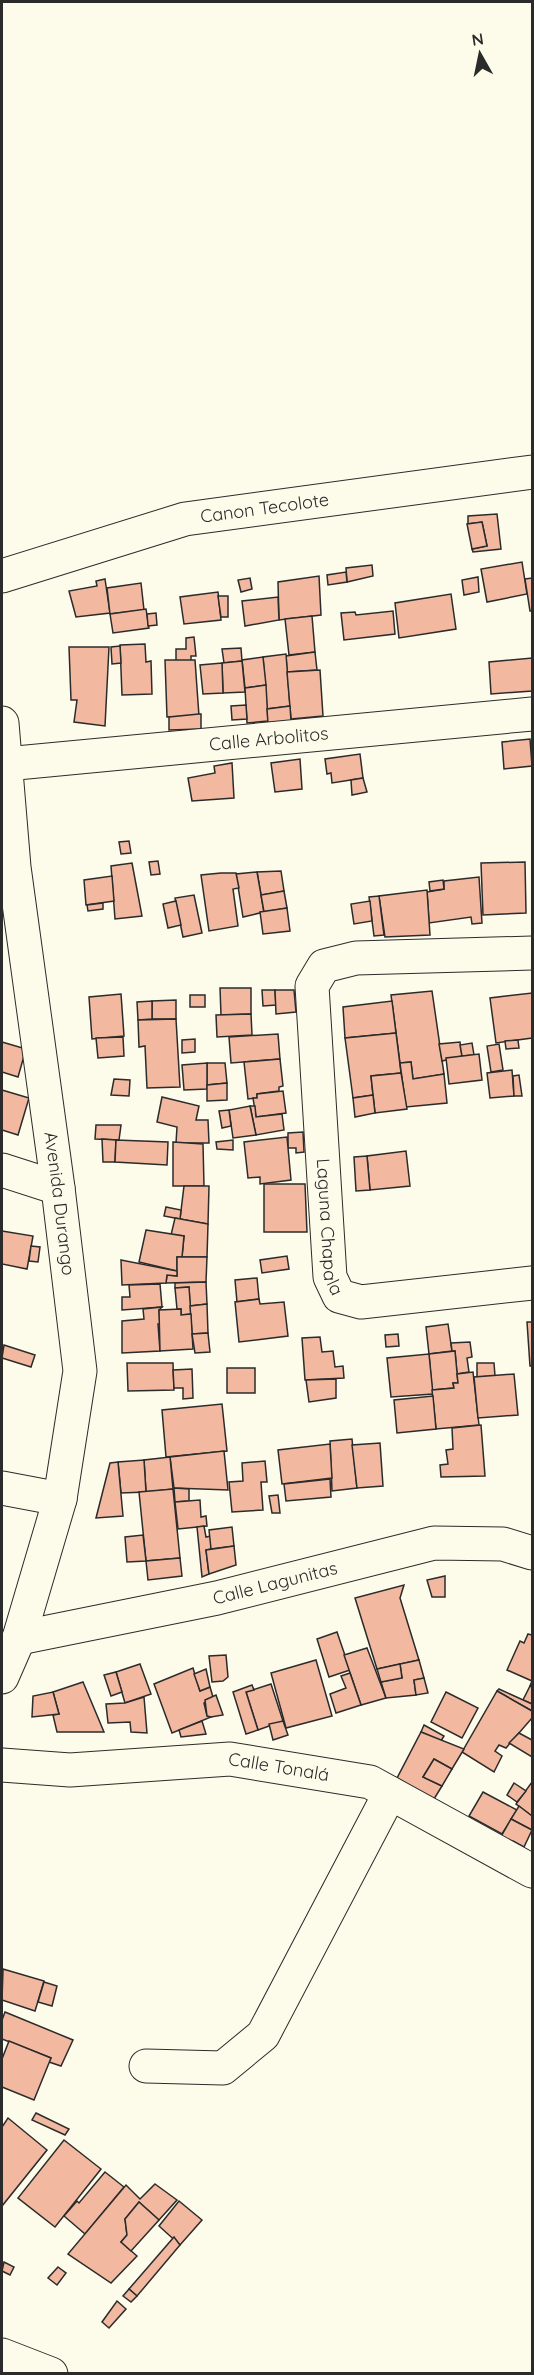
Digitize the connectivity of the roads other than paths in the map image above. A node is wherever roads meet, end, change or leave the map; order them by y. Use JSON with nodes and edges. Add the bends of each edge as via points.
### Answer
{"nodes":[{"id":1,"x":532,"y":472,"type":"edge"},
{"id":2,"x":2,"y":576,"type":"edge"},
{"id":3,"x":532,"y":714,"type":"edge"},
{"id":4,"x":2,"y":723,"type":"edge"},
{"id":5,"x":6,"y":764,"type":"junction"},
{"id":6,"x":8,"y":865,"type":"edge"},
{"id":7,"x":532,"y":953,"type":"edge"},
{"id":8,"x":2,"y":1170,"type":"edge"},
{"id":9,"x":58,"y":1188,"type":"junction"},
{"id":10,"x":532,"y":1283,"type":"edge"},
{"id":11,"x":2,"y":1488,"type":"edge"},
{"id":12,"x":60,"y":1499,"type":"junction"},
{"id":13,"x":532,"y":1553,"type":"edge"},
{"id":14,"x":20,"y":1638,"type":"junction"},
{"id":15,"x":2,"y":1677,"type":"edge"},
{"id":16,"x":2,"y":1765,"type":"edge"},
{"id":17,"x":390,"y":1793,"type":"junction"},
{"id":18,"x":532,"y":1871,"type":"edge"},
{"id":19,"x":146,"y":2066,"type":"dead end"},
{"id":20,"x":2,"y":2355,"type":"edge"},
{"id":21,"x":51,"y":2373,"type":"edge"}],
"edges":[{"from":1,"to":2,"type":"street","name":"Canon Tecolote","via":[[185,519]]},
{"from":3,"to":5,"type":"street","name":"Calle Arbolitos"},
{"from":4,"to":5,"type":"street","name":"Avenida Durango"},
{"from":5,"to":6,"type":"street","name":"Avenida Durango"},
{"from":6,"to":9,"type":"street","name":"Avenida Durango"},
{"from":7,"to":10,"type":"street","name":"Laguna Chapala","via":[[356,958],[324,966],[312,986],[330,1276],[339,1296],[361,1302]]},
{"from":8,"to":9,"type":"street"},
{"from":9,"to":12,"type":"street","name":"Avenida Durango","via":[[80,1371]]},
{"from":11,"to":12,"type":"street"},
{"from":12,"to":14,"type":"street","name":"Avenida Durango"},
{"from":13,"to":14,"type":"street","name":"Calle Lagunitas","via":[[503,1544],[434,1543],[217,1598]]},
{"from":14,"to":15,"type":"street","name":"Avenida Durango"},
{"from":16,"to":17,"type":"street","name":"Calle Tonalá","via":[[70,1770],[230,1759],[370,1782]]},
{"from":17,"to":18,"type":"street","name":"Calle Tonalá"},
{"from":17,"to":19,"type":"street","via":[[263,2035],[223,2068]]},
{"from":20,"to":21,"type":"street"}]}
